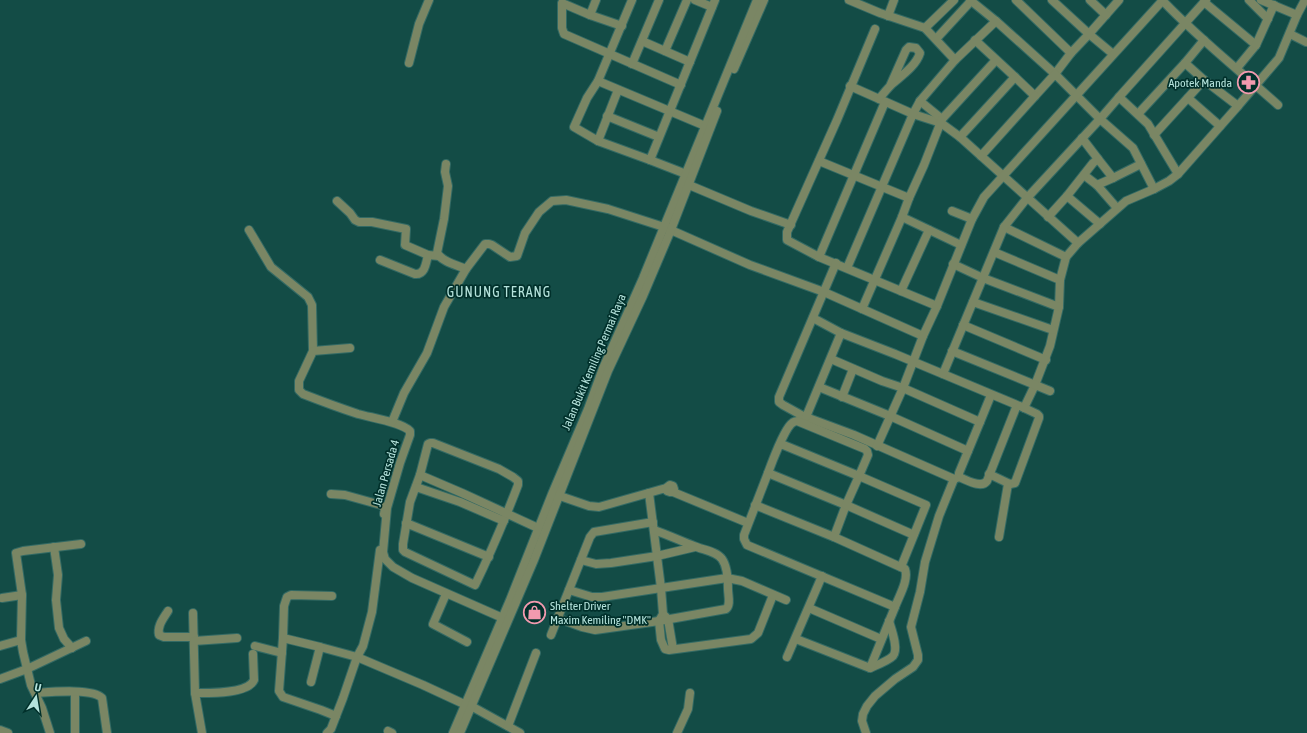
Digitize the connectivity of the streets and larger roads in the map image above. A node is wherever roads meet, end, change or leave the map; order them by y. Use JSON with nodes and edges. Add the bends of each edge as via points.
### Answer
{"nodes":[{"id":1,"x":429,"y":0,"type":"edge"},
{"id":2,"x":596,"y":0,"type":"edge"},
{"id":3,"x":632,"y":0,"type":"edge"},
{"id":4,"x":659,"y":0,"type":"edge"},
{"id":5,"x":687,"y":0,"type":"edge"},
{"id":6,"x":695,"y":0,"type":"edge"},
{"id":7,"x":757,"y":0,"type":"edge"},
{"id":8,"x":764,"y":0,"type":"edge"},
{"id":9,"x":849,"y":0,"type":"edge"},
{"id":10,"x":894,"y":0,"type":"edge"},
{"id":11,"x":954,"y":0,"type":"edge"},
{"id":12,"x":970,"y":0,"type":"edge"},
{"id":13,"x":1016,"y":0,"type":"edge"},
{"id":14,"x":1052,"y":0,"type":"edge"},
{"id":15,"x":1090,"y":0,"type":"edge"},
{"id":16,"x":1119,"y":0,"type":"edge"},
{"id":17,"x":1162,"y":0,"type":"edge"},
{"id":18,"x":1249,"y":0,"type":"edge"},
{"id":19,"x":1261,"y":0,"type":"edge"},
{"id":20,"x":1305,"y":0,"type":"edge"},
{"id":21,"x":1205,"y":1,"type":"edge"},
{"id":22,"x":565,"y":2,"type":"edge"},
{"id":23,"x":714,"y":4,"type":"edge"},
{"id":24,"x":1274,"y":5,"type":"junction"},
{"id":25,"x":1106,"y":14,"type":"junction"},
{"id":26,"x":590,"y":15,"type":"junction"},
{"id":27,"x":1297,"y":15,"type":"junction"},
{"id":28,"x":888,"y":16,"type":"junction"},
{"id":29,"x":1268,"y":18,"type":"junction"},
{"id":30,"x":996,"y":21,"type":"junction"},
{"id":31,"x":1185,"y":24,"type":"junction"},
{"id":32,"x":622,"y":26,"type":"junction"},
{"id":33,"x":925,"y":28,"type":"junction"},
{"id":34,"x":875,"y":29,"type":"dead end"},
{"id":35,"x":1089,"y":34,"type":"junction"},
{"id":36,"x":1290,"y":34,"type":"junction"},
{"id":37,"x":936,"y":39,"type":"junction"},
{"id":38,"x":975,"y":40,"type":"junction"},
{"id":39,"x":1204,"y":40,"type":"junction"},
{"id":40,"x":642,"y":41,"type":"junction"},
{"id":41,"x":1306,"y":42,"type":"edge"},
{"id":42,"x":1256,"y":45,"type":"junction"},
{"id":43,"x":665,"y":51,"type":"junction"},
{"id":44,"x":1071,"y":53,"type":"junction"},
{"id":45,"x":610,"y":54,"type":"junction"},
{"id":46,"x":1113,"y":54,"type":"junction"},
{"id":47,"x":955,"y":60,"type":"junction"},
{"id":48,"x":996,"y":60,"type":"junction"},
{"id":49,"x":690,"y":62,"type":"junction"},
{"id":50,"x":1185,"y":63,"type":"junction"},
{"id":51,"x":409,"y":64,"type":"dead end"},
{"id":52,"x":632,"y":64,"type":"junction"},
{"id":53,"x":1237,"y":68,"type":"junction"},
{"id":54,"x":1055,"y":74,"type":"junction"},
{"id":55,"x":1015,"y":77,"type":"junction"},
{"id":56,"x":1204,"y":80,"type":"junction"},
{"id":57,"x":598,"y":82,"type":"junction"},
{"id":58,"x":681,"y":85,"type":"junction"},
{"id":59,"x":1256,"y":85,"type":"junction"},
{"id":60,"x":850,"y":86,"type":"junction"},
{"id":61,"x":890,"y":86,"type":"junction"},
{"id":62,"x":618,"y":90,"type":"junction"},
{"id":63,"x":1076,"y":95,"type":"junction"},
{"id":64,"x":1035,"y":96,"type":"junction"},
{"id":65,"x":1119,"y":97,"type":"junction"},
{"id":66,"x":1188,"y":98,"type":"junction"},
{"id":67,"x":882,"y":101,"type":"junction"},
{"id":68,"x":920,"y":101,"type":"junction"},
{"id":69,"x":1278,"y":105,"type":"dead end"},
{"id":70,"x":1238,"y":106,"type":"junction"},
{"id":71,"x":670,"y":111,"type":"junction"},
{"id":72,"x":913,"y":114,"type":"junction"},
{"id":73,"x":1138,"y":114,"type":"junction"},
{"id":74,"x":607,"y":116,"type":"junction"},
{"id":75,"x":1100,"y":119,"type":"junction"},
{"id":76,"x":942,"y":121,"type":"junction"},
{"id":77,"x":1220,"y":126,"type":"junction"},
{"id":78,"x":708,"y":127,"type":"junction"},
{"id":79,"x":1154,"y":135,"type":"junction"},
{"id":80,"x":660,"y":137,"type":"junction"},
{"id":81,"x":960,"y":137,"type":"junction"},
{"id":82,"x":1082,"y":138,"type":"junction"},
{"id":83,"x":598,"y":141,"type":"junction"},
{"id":84,"x":981,"y":156,"type":"junction"},
{"id":85,"x":1098,"y":159,"type":"junction"},
{"id":86,"x":650,"y":160,"type":"junction"},
{"id":87,"x":819,"y":161,"type":"junction"},
{"id":88,"x":446,"y":164,"type":"dead end"},
{"id":89,"x":1141,"y":164,"type":"junction"},
{"id":90,"x":686,"y":174,"type":"junction"},
{"id":91,"x":1178,"y":174,"type":"junction"},
{"id":92,"x":1084,"y":175,"type":"junction"},
{"id":93,"x":854,"y":176,"type":"junction"},
{"id":94,"x":1002,"y":176,"type":"junction"},
{"id":95,"x":1113,"y":178,"type":"junction"},
{"id":96,"x":1097,"y":185,"type":"junction"},
{"id":97,"x":689,"y":186,"type":"junction"},
{"id":98,"x":882,"y":187,"type":"junction"},
{"id":99,"x":1154,"y":189,"type":"junction"},
{"id":100,"x":1067,"y":196,"type":"junction"},
{"id":101,"x":909,"y":198,"type":"junction"},
{"id":102,"x":1027,"y":198,"type":"junction"},
{"id":103,"x":337,"y":201,"type":"dead end"},
{"id":104,"x":1117,"y":208,"type":"junction"},
{"id":105,"x":952,"y":211,"type":"dead end"},
{"id":106,"x":1048,"y":217,"type":"junction"},
{"id":107,"x":902,"y":218,"type":"junction"},
{"id":108,"x":972,"y":219,"type":"junction"},
{"id":109,"x":1100,"y":224,"type":"junction"},
{"id":110,"x":790,"y":225,"type":"junction"},
{"id":111,"x":1004,"y":227,"type":"junction"},
{"id":112,"x":667,"y":228,"type":"junction"},
{"id":113,"x":249,"y":230,"type":"dead end"},
{"id":114,"x":929,"y":230,"type":"junction"},
{"id":115,"x":1078,"y":243,"type":"junction"},
{"id":116,"x":961,"y":245,"type":"junction"},
{"id":117,"x":994,"y":252,"type":"junction"},
{"id":118,"x":428,"y":255,"type":"junction"},
{"id":119,"x":439,"y":256,"type":"junction"},
{"id":120,"x":820,"y":257,"type":"junction"},
{"id":121,"x":1066,"y":257,"type":"junction"},
{"id":122,"x":380,"y":260,"type":"dead end"},
{"id":123,"x":836,"y":263,"type":"junction"},
{"id":124,"x":953,"y":264,"type":"junction"},
{"id":125,"x":848,"y":268,"type":"junction"},
{"id":126,"x":466,"y":270,"type":"junction"},
{"id":127,"x":983,"y":278,"type":"junction"},
{"id":128,"x":875,"y":280,"type":"junction"},
{"id":129,"x":1060,"y":280,"type":"junction"},
{"id":130,"x":901,"y":291,"type":"junction"},
{"id":131,"x":824,"y":292,"type":"junction"},
{"id":132,"x":973,"y":302,"type":"junction"},
{"id":133,"x":937,"y":306,"type":"junction"},
{"id":134,"x":1059,"y":306,"type":"junction"},
{"id":135,"x":862,"y":308,"type":"junction"},
{"id":136,"x":813,"y":318,"type":"junction"},
{"id":137,"x":962,"y":325,"type":"junction"},
{"id":138,"x":1053,"y":330,"type":"junction"},
{"id":139,"x":841,"y":333,"type":"junction"},
{"id":140,"x":923,"y":336,"type":"junction"},
{"id":141,"x":350,"y":348,"type":"dead end"},
{"id":142,"x":952,"y":351,"type":"junction"},
{"id":143,"x":313,"y":352,"type":"junction"},
{"id":144,"x":831,"y":359,"type":"junction"},
{"id":145,"x":1046,"y":360,"type":"junction"},
{"id":146,"x":913,"y":361,"type":"junction"},
{"id":147,"x":853,"y":369,"type":"junction"},
{"id":148,"x":943,"y":374,"type":"junction"},
{"id":149,"x":1035,"y":385,"type":"junction"},
{"id":150,"x":819,"y":387,"type":"junction"},
{"id":151,"x":903,"y":388,"type":"junction"},
{"id":152,"x":1050,"y":391,"type":"dead end"},
{"id":153,"x":991,"y":394,"type":"junction"},
{"id":154,"x":842,"y":397,"type":"junction"},
{"id":155,"x":1021,"y":406,"type":"junction"},
{"id":156,"x":890,"y":416,"type":"junction"},
{"id":157,"x":806,"y":417,"type":"junction"},
{"id":158,"x":392,"y":422,"type":"junction"},
{"id":159,"x":980,"y":422,"type":"junction"},
{"id":160,"x":781,"y":444,"type":"junction"},
{"id":161,"x":877,"y":446,"type":"junction"},
{"id":162,"x":968,"y":451,"type":"junction"},
{"id":163,"x":768,"y":473,"type":"junction"},
{"id":164,"x":990,"y":474,"type":"junction"},
{"id":165,"x":420,"y":476,"type":"junction"},
{"id":166,"x":859,"y":476,"type":"junction"},
{"id":167,"x":957,"y":478,"type":"junction"},
{"id":168,"x":1008,"y":484,"type":"junction"},
{"id":169,"x":416,"y":487,"type":"junction"},
{"id":170,"x":331,"y":494,"type":"dead end"},
{"id":171,"x":462,"y":494,"type":"junction"},
{"id":172,"x":649,"y":494,"type":"junction"},
{"id":173,"x":555,"y":495,"type":"junction"},
{"id":174,"x":460,"y":502,"type":"junction"},
{"id":175,"x":755,"y":505,"type":"junction"},
{"id":176,"x":846,"y":505,"type":"junction"},
{"id":177,"x":505,"y":517,"type":"junction"},
{"id":178,"x":406,"y":523,"type":"junction"},
{"id":179,"x":748,"y":523,"type":"junction"},
{"id":180,"x":653,"y":526,"type":"junction"},
{"id":181,"x":538,"y":528,"type":"junction"},
{"id":182,"x":914,"y":535,"type":"junction"},
{"id":183,"x":834,"y":537,"type":"junction"},
{"id":184,"x":999,"y":537,"type":"dead end"},
{"id":185,"x":81,"y":544,"type":"dead end"},
{"id":186,"x":695,"y":547,"type":"junction"},
{"id":187,"x":54,"y":548,"type":"junction"},
{"id":188,"x":657,"y":556,"type":"junction"},
{"id":189,"x":489,"y":557,"type":"junction"},
{"id":190,"x":581,"y":560,"type":"junction"},
{"id":191,"x":901,"y":567,"type":"junction"},
{"id":192,"x":822,"y":576,"type":"junction"},
{"id":193,"x":727,"y":578,"type":"junction"},
{"id":194,"x":662,"y":588,"type":"junction"},
{"id":195,"x":569,"y":590,"type":"junction"},
{"id":196,"x":446,"y":594,"type":"junction"},
{"id":197,"x":22,"y":595,"type":"junction"},
{"id":198,"x":773,"y":595,"type":"junction"},
{"id":199,"x":332,"y":596,"type":"dead end"},
{"id":200,"x":2,"y":598,"type":"dead end"},
{"id":201,"x":786,"y":600,"type":"dead end"},
{"id":202,"x":895,"y":607,"type":"junction"},
{"id":203,"x":809,"y":608,"type":"junction"},
{"id":204,"x":168,"y":612,"type":"dead end"},
{"id":205,"x":192,"y":613,"type":"dead end"},
{"id":206,"x":557,"y":618,"type":"junction"},
{"id":207,"x":663,"y":618,"type":"junction"},
{"id":208,"x":505,"y":619,"type":"junction"},
{"id":209,"x":889,"y":621,"type":"junction"},
{"id":210,"x":551,"y":635,"type":"dead end"},
{"id":211,"x":237,"y":638,"type":"dead end"},
{"id":212,"x":283,"y":638,"type":"junction"},
{"id":213,"x":194,"y":639,"type":"junction"},
{"id":214,"x":796,"y":639,"type":"junction"},
{"id":215,"x":881,"y":639,"type":"junction"},
{"id":216,"x":21,"y":640,"type":"junction"},
{"id":217,"x":86,"y":641,"type":"dead end"},
{"id":218,"x":468,"y":642,"type":"dead end"},
{"id":219,"x":0,"y":646,"type":"edge"},
{"id":220,"x":320,"y":646,"type":"junction"},
{"id":221,"x":72,"y":648,"type":"junction"},
{"id":222,"x":282,"y":653,"type":"junction"},
{"id":223,"x":536,"y":653,"type":"dead end"},
{"id":224,"x":357,"y":657,"type":"junction"},
{"id":225,"x":787,"y":658,"type":"dead end"},
{"id":226,"x":870,"y":668,"type":"junction"},
{"id":227,"x":27,"y":669,"type":"junction"},
{"id":228,"x":0,"y":679,"type":"edge"},
{"id":229,"x":311,"y":682,"type":"dead end"},
{"id":230,"x":75,"y":692,"type":"junction"},
{"id":231,"x":36,"y":693,"type":"junction"},
{"id":232,"x":195,"y":693,"type":"junction"},
{"id":233,"x":690,"y":693,"type":"dead end"},
{"id":234,"x":468,"y":705,"type":"junction"},
{"id":235,"x":336,"y":716,"type":"junction"},
{"id":236,"x":508,"y":726,"type":"junction"},
{"id":237,"x":0,"y":730,"type":"edge"},
{"id":238,"x":8,"y":733,"type":"edge"},
{"id":239,"x":50,"y":733,"type":"edge"},
{"id":240,"x":75,"y":733,"type":"edge"},
{"id":241,"x":107,"y":733,"type":"edge"},
{"id":242,"x":202,"y":733,"type":"edge"},
{"id":243,"x":327,"y":733,"type":"edge"},
{"id":244,"x":453,"y":733,"type":"edge"},
{"id":245,"x":460,"y":733,"type":"edge"},
{"id":246,"x":520,"y":733,"type":"edge"},
{"id":247,"x":677,"y":733,"type":"edge"},
{"id":248,"x":866,"y":733,"type":"edge"}],
"edges":[{"from":1,"to":51,"type":"street"},
{"from":2,"to":26,"type":"street"},
{"from":3,"to":32,"type":"street"},
{"from":4,"to":40,"type":"street"},
{"from":5,"to":43,"type":"street"},
{"from":6,"to":23,"type":"street"},
{"from":7,"to":78,"type":"street","name":"Jalan Bukit Kemiling Permai Raya"},
{"from":8,"to":78,"type":"street","name":"Jalan Bukit Kemiling Permai Raya"},
{"from":9,"to":28,"type":"street"},
{"from":10,"to":28,"type":"street"},
{"from":11,"to":33,"type":"street"},
{"from":12,"to":30,"type":"street"},
{"from":12,"to":37,"type":"street"},
{"from":13,"to":44,"type":"street"},
{"from":14,"to":35,"type":"street"},
{"from":15,"to":25,"type":"street"},
{"from":16,"to":25,"type":"street"},
{"from":17,"to":31,"type":"street"},
{"from":17,"to":46,"type":"street"},
{"from":18,"to":29,"type":"street"},
{"from":19,"to":24,"type":"street"},
{"from":20,"to":27,"type":"street"},
{"from":21,"to":31,"type":"street"},
{"from":21,"to":42,"type":"street"},
{"from":22,"to":26,"type":"street"},
{"from":22,"to":45,"type":"street","via":[[562,28],[564,34]]},
{"from":23,"to":49,"type":"street"},
{"from":24,"to":27,"type":"street"},
{"from":24,"to":29,"type":"street"},
{"from":25,"to":35,"type":"street"},
{"from":26,"to":32,"type":"street"},
{"from":27,"to":36,"type":"street"},
{"from":28,"to":33,"type":"street"},
{"from":29,"to":42,"type":"street"},
{"from":30,"to":38,"type":"street"},
{"from":30,"to":54,"type":"street"},
{"from":31,"to":39,"type":"street"},
{"from":31,"to":65,"type":"street"},
{"from":32,"to":45,"type":"street"},
{"from":33,"to":37,"type":"street"},
{"from":34,"to":60,"type":"street"},
{"from":35,"to":44,"type":"street"},
{"from":35,"to":46,"type":"street"},
{"from":36,"to":41,"type":"street"},
{"from":36,"to":59,"type":"street","via":[[1279,58]]},
{"from":37,"to":47,"type":"street"},
{"from":38,"to":47,"type":"street"},
{"from":38,"to":48,"type":"street"},
{"from":39,"to":50,"type":"street"},
{"from":39,"to":53,"type":"street"},
{"from":40,"to":43,"type":"street"},
{"from":40,"to":52,"type":"street"},
{"from":42,"to":53,"type":"street"},
{"from":43,"to":49,"type":"street"},
{"from":44,"to":54,"type":"street"},
{"from":45,"to":52,"type":"street"},
{"from":45,"to":57,"type":"street"},
{"from":46,"to":63,"type":"street"},
{"from":47,"to":68,"type":"street"},
{"from":48,"to":55,"type":"street"},
{"from":48,"to":76,"type":"street"},
{"from":49,"to":58,"type":"street"},
{"from":50,"to":56,"type":"street"},
{"from":50,"to":73,"type":"street"},
{"from":52,"to":58,"type":"street"},
{"from":53,"to":59,"type":"street"},
{"from":54,"to":63,"type":"street"},
{"from":54,"to":64,"type":"street"},
{"from":55,"to":64,"type":"street"},
{"from":55,"to":81,"type":"street"},
{"from":56,"to":66,"type":"street"},
{"from":56,"to":70,"type":"street"},
{"from":57,"to":62,"type":"street"},
{"from":57,"to":83,"type":"street","via":[[587,98],[574,127]]},
{"from":58,"to":71,"type":"street"},
{"from":59,"to":69,"type":"street"},
{"from":59,"to":70,"type":"street"},
{"from":60,"to":67,"type":"street"},
{"from":60,"to":87,"type":"street"},
{"from":61,"to":61,"type":"street","via":[[907,71],[920,51],[909,47],[906,50]]},
{"from":61,"to":67,"type":"street"},
{"from":62,"to":71,"type":"street"},
{"from":62,"to":74,"type":"street"},
{"from":63,"to":75,"type":"street"},
{"from":63,"to":94,"type":"street"},
{"from":64,"to":84,"type":"street"},
{"from":65,"to":73,"type":"street"},
{"from":65,"to":75,"type":"street"},
{"from":66,"to":77,"type":"street"},
{"from":66,"to":79,"type":"street"},
{"from":67,"to":72,"type":"street"},
{"from":67,"to":93,"type":"street"},
{"from":68,"to":72,"type":"street"},
{"from":68,"to":76,"type":"street"},
{"from":70,"to":77,"type":"street"},
{"from":71,"to":78,"type":"street"},
{"from":71,"to":80,"type":"street"},
{"from":72,"to":76,"type":"street"},
{"from":72,"to":98,"type":"street"},
{"from":73,"to":79,"type":"street"},
{"from":74,"to":80,"type":"street"},
{"from":74,"to":83,"type":"street"},
{"from":75,"to":82,"type":"street"},
{"from":75,"to":89,"type":"street","via":[[1133,148]]},
{"from":76,"to":81,"type":"street"},
{"from":76,"to":101,"type":"street"},
{"from":77,"to":91,"type":"street"},
{"from":78,"to":90,"type":"street","name":"Jalan Bukit Kemiling Permai Raya"},
{"from":78,"to":97,"type":"street","name":"Jalan Bukit Kemiling Permai Raya"},
{"from":79,"to":91,"type":"street"},
{"from":80,"to":86,"type":"street"},
{"from":81,"to":84,"type":"street"},
{"from":82,"to":85,"type":"street"},
{"from":82,"to":102,"type":"street"},
{"from":83,"to":86,"type":"street"},
{"from":84,"to":94,"type":"street"},
{"from":85,"to":92,"type":"street"},
{"from":85,"to":95,"type":"street"},
{"from":86,"to":90,"type":"street"},
{"from":87,"to":93,"type":"street"},
{"from":87,"to":110,"type":"street"},
{"from":88,"to":119,"type":"street","via":[[448,186],[437,250]]},
{"from":89,"to":95,"type":"street"},
{"from":89,"to":99,"type":"street"},
{"from":90,"to":112,"type":"street","name":"Jalan Bukit Kemiling Permai Raya"},
{"from":91,"to":99,"type":"street"},
{"from":92,"to":96,"type":"street"},
{"from":92,"to":100,"type":"street"},
{"from":93,"to":98,"type":"street"},
{"from":93,"to":120,"type":"street"},
{"from":94,"to":102,"type":"street"},
{"from":94,"to":108,"type":"street","via":[[984,197]]},
{"from":95,"to":96,"type":"street"},
{"from":96,"to":104,"type":"street"},
{"from":97,"to":110,"type":"street"},
{"from":97,"to":112,"type":"street","name":"Jalan Bukit Kemiling Permai Raya"},
{"from":98,"to":101,"type":"street"},
{"from":98,"to":125,"type":"street"},
{"from":99,"to":104,"type":"street","via":[[1126,201]]},
{"from":100,"to":106,"type":"street"},
{"from":100,"to":109,"type":"street"},
{"from":101,"to":107,"type":"street"},
{"from":102,"to":106,"type":"street"},
{"from":102,"to":111,"type":"street"},
{"from":103,"to":118,"type":"street","via":[[359,222],[406,229],[405,245]]},
{"from":104,"to":109,"type":"street"},
{"from":105,"to":108,"type":"street"},
{"from":106,"to":115,"type":"street"},
{"from":107,"to":114,"type":"street"},
{"from":107,"to":128,"type":"street"},
{"from":108,"to":116,"type":"street"},
{"from":109,"to":115,"type":"street"},
{"from":110,"to":120,"type":"street","via":[[787,240]]},
{"from":111,"to":117,"type":"street"},
{"from":111,"to":121,"type":"street"},
{"from":112,"to":126,"type":"street","via":[[608,209],[566,200],[552,201],[539,212],[525,233],[517,256],[510,257],[492,245],[485,244]]},
{"from":112,"to":131,"type":"street","via":[[750,265]]},
{"from":112,"to":173,"type":"street","name":"Jalan Bukit Kemiling Permai Raya","via":[[642,296]]},
{"from":113,"to":143,"type":"street","via":[[271,267],[308,297],[312,305]]},
{"from":114,"to":116,"type":"street"},
{"from":114,"to":130,"type":"street"},
{"from":115,"to":121,"type":"street"},
{"from":116,"to":124,"type":"street"},
{"from":117,"to":127,"type":"street"},
{"from":117,"to":129,"type":"street"},
{"from":118,"to":119,"type":"street"},
{"from":118,"to":122,"type":"street","via":[[421,274]]},
{"from":119,"to":126,"type":"street"},
{"from":120,"to":123,"type":"street"},
{"from":121,"to":129,"type":"street"},
{"from":123,"to":125,"type":"street"},
{"from":123,"to":131,"type":"street"},
{"from":124,"to":127,"type":"street"},
{"from":124,"to":133,"type":"street"},
{"from":125,"to":128,"type":"street"},
{"from":126,"to":158,"type":"street","via":[[444,307],[427,353],[404,393]]},
{"from":127,"to":132,"type":"street"},
{"from":127,"to":134,"type":"street"},
{"from":128,"to":130,"type":"street"},
{"from":128,"to":135,"type":"street"},
{"from":129,"to":134,"type":"street"},
{"from":130,"to":133,"type":"street"},
{"from":131,"to":135,"type":"street"},
{"from":131,"to":136,"type":"street"},
{"from":132,"to":137,"type":"street"},
{"from":132,"to":138,"type":"street"},
{"from":133,"to":140,"type":"street"},
{"from":134,"to":138,"type":"street"},
{"from":135,"to":140,"type":"street"},
{"from":136,"to":139,"type":"street"},
{"from":136,"to":157,"type":"street","via":[[779,400],[783,406]]},
{"from":137,"to":142,"type":"street"},
{"from":137,"to":145,"type":"street"},
{"from":138,"to":145,"type":"street"},
{"from":139,"to":144,"type":"street"},
{"from":139,"to":146,"type":"street"},
{"from":140,"to":146,"type":"street"},
{"from":141,"to":143,"type":"street"},
{"from":142,"to":148,"type":"street"},
{"from":142,"to":149,"type":"street"},
{"from":143,"to":158,"type":"street","name":"Jalan Persada 4","via":[[299,381],[299,390],[303,394],[359,414]]},
{"from":144,"to":147,"type":"street"},
{"from":144,"to":150,"type":"street"},
{"from":145,"to":149,"type":"street"},
{"from":146,"to":148,"type":"street"},
{"from":146,"to":151,"type":"street"},
{"from":147,"to":151,"type":"street"},
{"from":147,"to":154,"type":"street"},
{"from":148,"to":153,"type":"street"},
{"from":149,"to":152,"type":"street"},
{"from":149,"to":155,"type":"street"},
{"from":150,"to":154,"type":"street"},
{"from":150,"to":157,"type":"street"},
{"from":151,"to":156,"type":"street"},
{"from":151,"to":159,"type":"street"},
{"from":153,"to":155,"type":"street"},
{"from":153,"to":159,"type":"street"},
{"from":154,"to":156,"type":"street"},
{"from":155,"to":164,"type":"street"},
{"from":155,"to":168,"type":"street","via":[[1037,414],[1039,418],[1015,483]]},
{"from":156,"to":161,"type":"street"},
{"from":156,"to":162,"type":"street"},
{"from":157,"to":161,"type":"street"},
{"from":158,"to":196,"type":"street","name":"Jalan Persada 4","via":[[409,429],[411,433],[387,508],[384,556],[393,567]]},
{"from":159,"to":162,"type":"street"},
{"from":160,"to":163,"type":"street"},
{"from":160,"to":166,"type":"street"},
{"from":160,"to":166,"type":"street","via":[[787,429],[795,421],[852,443],[868,453]]},
{"from":161,"to":167,"type":"street"},
{"from":162,"to":167,"type":"street"},
{"from":163,"to":175,"type":"street"},
{"from":163,"to":176,"type":"street"},
{"from":164,"to":167,"type":"street","via":[[983,485]]},
{"from":164,"to":168,"type":"street"},
{"from":165,"to":169,"type":"street"},
{"from":165,"to":171,"type":"street"},
{"from":165,"to":177,"type":"street","via":[[428,444],[432,443],[499,469],[518,481]]},
{"from":166,"to":176,"type":"street"},
{"from":166,"to":182,"type":"street","via":[[926,505]]},
{"from":167,"to":248,"type":"street","via":[[940,516],[925,562],[911,627],[918,660],[867,706],[862,721]]},
{"from":168,"to":184,"type":"street"},
{"from":169,"to":174,"type":"street"},
{"from":169,"to":178,"type":"street"},
{"from":170,"to":224,"type":"street","via":[[345,495],[384,508],[372,612],[363,646]]},
{"from":171,"to":174,"type":"street"},
{"from":171,"to":177,"type":"street"},
{"from":172,"to":173,"type":"street","via":[[599,507]]},
{"from":172,"to":179,"type":"street","via":[[670,490]]},
{"from":172,"to":180,"type":"street"},
{"from":173,"to":181,"type":"street","name":"Jalan Bukit Kemiling Permai Raya"},
{"from":173,"to":208,"type":"street","name":"Jalan Bukit Kemiling Permai Raya","via":[[534,560]]},
{"from":174,"to":177,"type":"street"},
{"from":175,"to":179,"type":"street"},
{"from":175,"to":183,"type":"street"},
{"from":176,"to":182,"type":"street"},
{"from":176,"to":183,"type":"street"},
{"from":177,"to":181,"type":"street"},
{"from":177,"to":189,"type":"street"},
{"from":178,"to":189,"type":"street"},
{"from":178,"to":189,"type":"street","via":[[403,544],[405,552],[475,585]]},
{"from":179,"to":192,"type":"street","via":[[744,535],[747,546]]},
{"from":180,"to":186,"type":"street"},
{"from":180,"to":188,"type":"street"},
{"from":180,"to":190,"type":"street","via":[[594,532]]},
{"from":181,"to":208,"type":"street","name":"Jalan Bukit Kemiling Permai Raya"},
{"from":182,"to":191,"type":"street"},
{"from":183,"to":191,"type":"street"},
{"from":185,"to":187,"type":"street"},
{"from":186,"to":188,"type":"street"},
{"from":186,"to":193,"type":"street","via":[[720,556]]},
{"from":187,"to":197,"type":"street","via":[[16,553]]},
{"from":187,"to":221,"type":"street","via":[[58,575],[56,600],[59,628]]},
{"from":188,"to":190,"type":"street","via":[[596,564]]},
{"from":188,"to":194,"type":"street"},
{"from":190,"to":195,"type":"street"},
{"from":191,"to":202,"type":"street","via":[[906,575]]},
{"from":192,"to":202,"type":"street"},
{"from":192,"to":203,"type":"street"},
{"from":193,"to":194,"type":"street"},
{"from":193,"to":198,"type":"street","via":[[742,581]]},
{"from":193,"to":207,"type":"street","via":[[728,608]]},
{"from":194,"to":195,"type":"street","via":[[602,597],[592,597]]},
{"from":194,"to":207,"type":"street"},
{"from":195,"to":206,"type":"street"},
{"from":196,"to":208,"type":"street","name":"Jalan Persada 4"},
{"from":196,"to":218,"type":"street","via":[[433,624]]},
{"from":197,"to":200,"type":"street"},
{"from":197,"to":216,"type":"street"},
{"from":198,"to":201,"type":"street"},
{"from":198,"to":207,"type":"street","via":[[758,633],[751,639],[673,650]]},
{"from":199,"to":212,"type":"street","via":[[287,597],[284,606]]},
{"from":202,"to":209,"type":"street"},
{"from":203,"to":214,"type":"street"},
{"from":203,"to":215,"type":"street"},
{"from":204,"to":213,"type":"street","via":[[161,620],[159,636]]},
{"from":205,"to":213,"type":"street"},
{"from":206,"to":207,"type":"street","via":[[595,630]]},
{"from":206,"to":210,"type":"street"},
{"from":208,"to":234,"type":"street","name":"Jalan Bukit Kemiling Permai Raya"},
{"from":209,"to":215,"type":"street"},
{"from":209,"to":226,"type":"street","via":[[894,654]]},
{"from":211,"to":213,"type":"street"},
{"from":212,"to":220,"type":"street"},
{"from":212,"to":222,"type":"street"},
{"from":213,"to":232,"type":"street"},
{"from":214,"to":225,"type":"street"},
{"from":214,"to":226,"type":"street"},
{"from":215,"to":226,"type":"street"},
{"from":216,"to":219,"type":"street"},
{"from":216,"to":227,"type":"street"},
{"from":217,"to":221,"type":"street"},
{"from":220,"to":224,"type":"street"},
{"from":220,"to":229,"type":"street"},
{"from":221,"to":227,"type":"street"},
{"from":222,"to":232,"type":"street","via":[[254,650],[252,684],[225,692]]},
{"from":222,"to":235,"type":"street","via":[[278,691],[280,694]]},
{"from":223,"to":236,"type":"street"},
{"from":224,"to":234,"type":"street"},
{"from":224,"to":235,"type":"street"},
{"from":227,"to":228,"type":"street"},
{"from":227,"to":231,"type":"street"},
{"from":230,"to":231,"type":"street"},
{"from":230,"to":240,"type":"street"},
{"from":230,"to":241,"type":"street","via":[[100,695]]},
{"from":231,"to":239,"type":"street"},
{"from":232,"to":242,"type":"street"},
{"from":233,"to":247,"type":"street","via":[[688,710]]},
{"from":234,"to":236,"type":"street"},
{"from":234,"to":244,"type":"street","name":"Jalan Bukit Kemiling Permai Raya"},
{"from":234,"to":245,"type":"street","name":"Jalan Bukit Kemiling Permai Raya"},
{"from":235,"to":243,"type":"street"},
{"from":236,"to":246,"type":"street"},
{"from":237,"to":238,"type":"street"}]}
